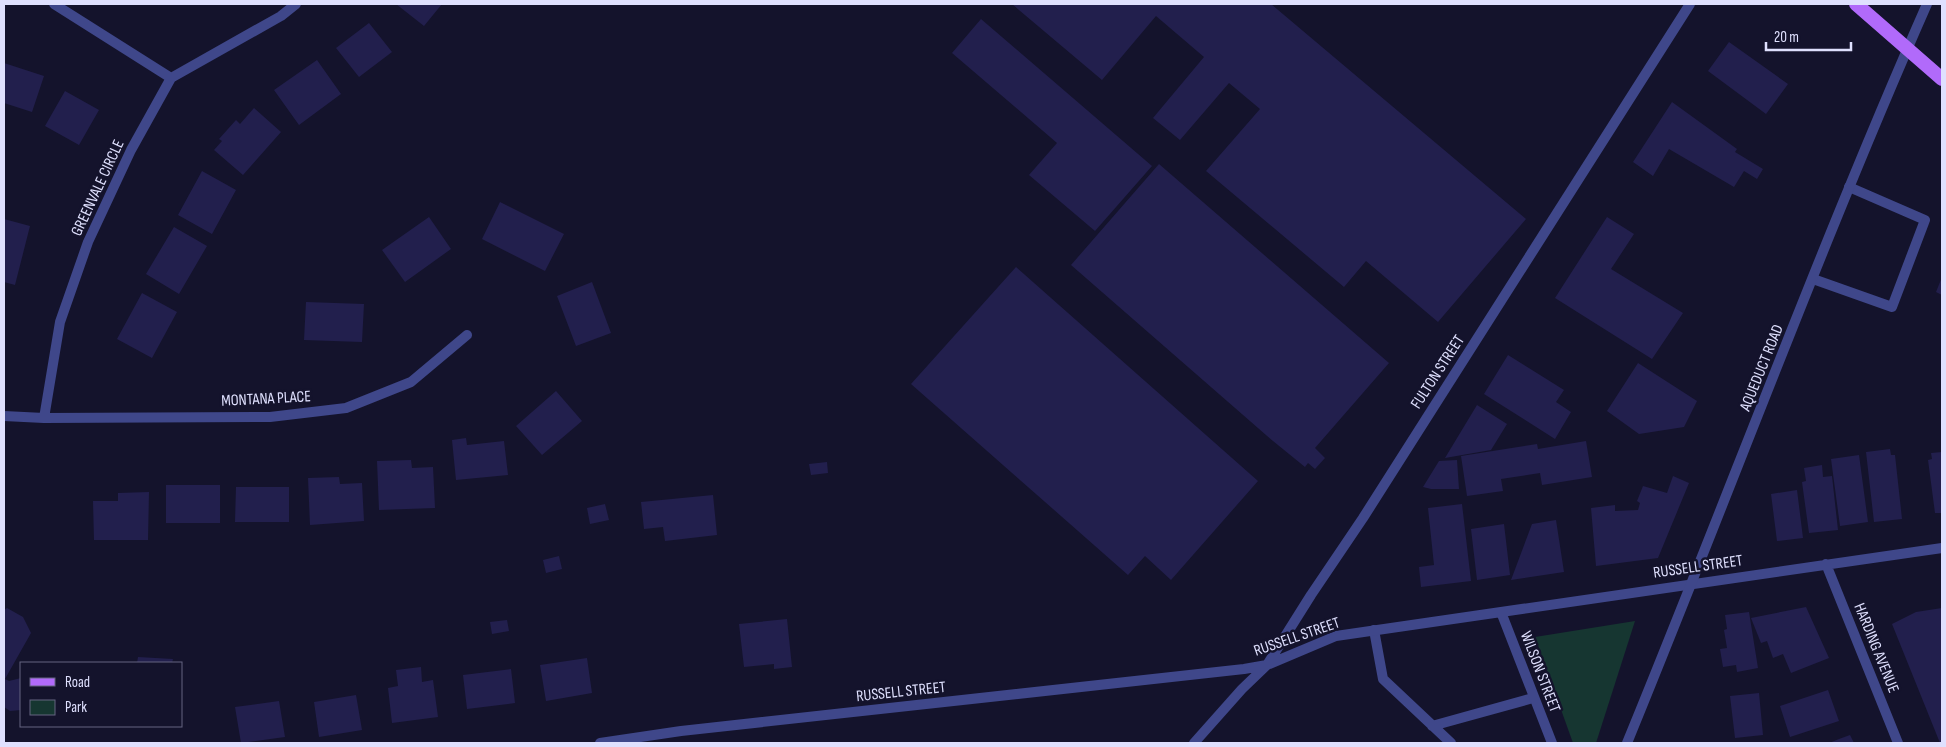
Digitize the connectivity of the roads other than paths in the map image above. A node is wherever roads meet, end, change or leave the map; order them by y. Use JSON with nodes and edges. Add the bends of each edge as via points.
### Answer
{"nodes":[{"id":1,"x":54,"y":4,"type":"edge"},
{"id":2,"x":296,"y":4,"type":"edge"},
{"id":3,"x":1690,"y":4,"type":"edge"},
{"id":4,"x":1856,"y":4,"type":"edge"},
{"id":5,"x":1927,"y":4,"type":"edge"},
{"id":6,"x":1907,"y":49,"type":"junction"},
{"id":7,"x":171,"y":78,"type":"junction"},
{"id":8,"x":1942,"y":79,"type":"edge"},
{"id":9,"x":1849,"y":188,"type":"junction"},
{"id":10,"x":1813,"y":279,"type":"junction"},
{"id":11,"x":468,"y":335,"type":"dead end"},
{"id":12,"x":4,"y":416,"type":"edge"},
{"id":13,"x":44,"y":418,"type":"junction"},
{"id":14,"x":1942,"y":548,"type":"edge"},
{"id":15,"x":1826,"y":564,"type":"junction"},
{"id":16,"x":1693,"y":582,"type":"junction"},
{"id":17,"x":1501,"y":612,"type":"junction"},
{"id":18,"x":1374,"y":630,"type":"junction"},
{"id":19,"x":1267,"y":665,"type":"junction"},
{"id":20,"x":1534,"y":698,"type":"junction"},
{"id":21,"x":1432,"y":726,"type":"junction"},
{"id":22,"x":600,"y":743,"type":"edge"},
{"id":23,"x":1194,"y":743,"type":"edge"},
{"id":24,"x":1451,"y":743,"type":"edge"},
{"id":25,"x":1552,"y":743,"type":"edge"},
{"id":26,"x":1626,"y":743,"type":"edge"},
{"id":27,"x":1898,"y":743,"type":"edge"}],
"edges":[{"from":1,"to":7,"type":"street"},
{"from":2,"to":7,"type":"street","via":[[282,16]]},
{"from":3,"to":19,"type":"street","name":"FULTON STREET"},
{"from":4,"to":6,"type":"main road"},
{"from":5,"to":6,"type":"street","name":"AQUEDUCT ROAD"},
{"from":6,"to":8,"type":"main road"},
{"from":6,"to":9,"type":"street","name":"AQUEDUCT ROAD"},
{"from":7,"to":13,"type":"street","name":"GREENVALE CIRCLE","via":[[131,150],[88,242],[60,322]]},
{"from":9,"to":10,"type":"street","name":"AQUEDUCT ROAD"},
{"from":9,"to":10,"type":"street","via":[[1925,220],[1892,306]]},
{"from":10,"to":16,"type":"street","name":"AQUEDUCT ROAD"},
{"from":11,"to":13,"type":"street","name":"MONTANA PLACE","via":[[411,382],[346,408],[270,417]]},
{"from":12,"to":13,"type":"street"},
{"from":14,"to":15,"type":"street","name":"RUSSELL STREET"},
{"from":15,"to":16,"type":"street","name":"RUSSELL STREET"},
{"from":15,"to":27,"type":"street","name":"HARDING AVENUE"},
{"from":16,"to":17,"type":"street","name":"RUSSELL STREET"},
{"from":16,"to":26,"type":"street","name":"AQUEDUCT ROAD"},
{"from":17,"to":18,"type":"street","name":"RUSSELL STREET"},
{"from":17,"to":20,"type":"street","name":"WILSON STREET"},
{"from":18,"to":19,"type":"street","name":"RUSSELL STREET","via":[[1336,636]]},
{"from":18,"to":21,"type":"street","via":[[1383,679]]},
{"from":19,"to":22,"type":"street","name":"RUSSELL STREET","via":[[681,731]]},
{"from":19,"to":23,"type":"street","name":"FULTON STREET"},
{"from":20,"to":21,"type":"street"},
{"from":20,"to":25,"type":"street","name":"WILSON STREET"},
{"from":21,"to":24,"type":"street"}]}
